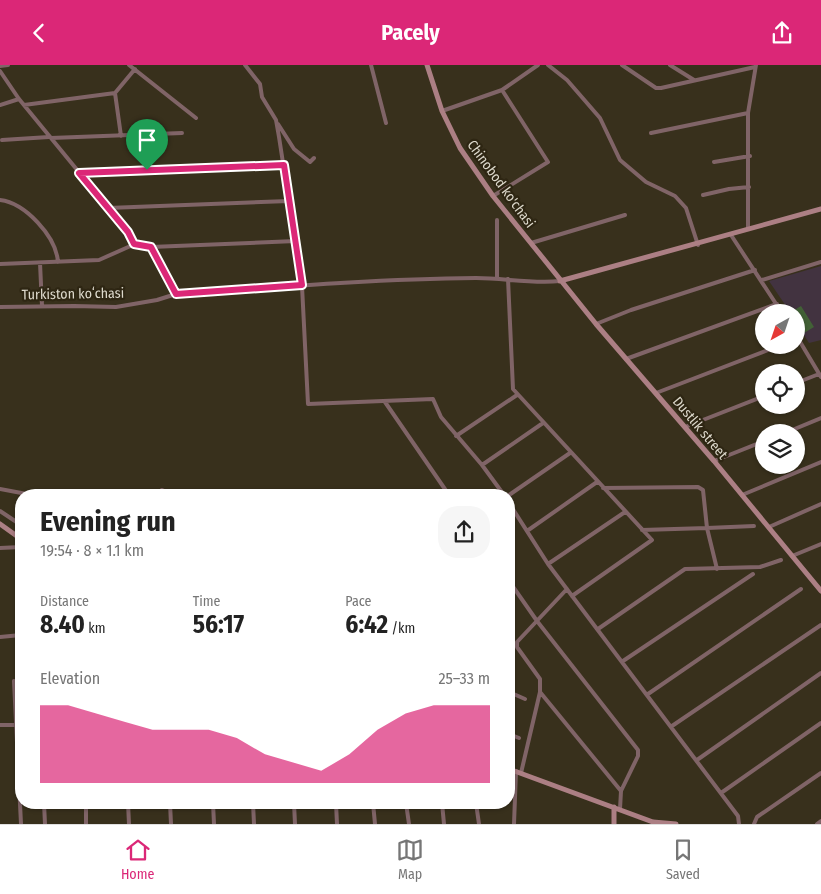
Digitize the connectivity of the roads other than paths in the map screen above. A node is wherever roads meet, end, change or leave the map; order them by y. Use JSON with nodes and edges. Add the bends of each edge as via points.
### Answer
{"nodes":[{"id":1,"x":8,"y":65,"type":"edge"},
{"id":2,"x":129,"y":65,"type":"edge"},
{"id":3,"x":245,"y":65,"type":"edge"},
{"id":4,"x":371,"y":65,"type":"edge"},
{"id":5,"x":428,"y":65,"type":"edge"},
{"id":6,"x":538,"y":65,"type":"edge"},
{"id":7,"x":548,"y":65,"type":"edge"},
{"id":8,"x":622,"y":65,"type":"edge"},
{"id":9,"x":670,"y":65,"type":"edge"},
{"id":10,"x":754,"y":65,"type":"edge"},
{"id":11,"x":0,"y":66,"type":"edge"},
{"id":12,"x":135,"y":69,"type":"junction"},
{"id":13,"x":0,"y":71,"type":"edge"},
{"id":14,"x":694,"y":80,"type":"junction"},
{"id":15,"x":502,"y":90,"type":"junction"},
{"id":16,"x":115,"y":93,"type":"junction"},
{"id":17,"x":19,"y":99,"type":"junction"},
{"id":18,"x":0,"y":105,"type":"edge"},
{"id":19,"x":24,"y":105,"type":"junction"},
{"id":20,"x":442,"y":111,"type":"junction"},
{"id":21,"x":748,"y":113,"type":"junction"},
{"id":22,"x":196,"y":118,"type":"dead end"},
{"id":23,"x":276,"y":120,"type":"junction"},
{"id":24,"x":386,"y":123,"type":"dead end"},
{"id":25,"x":182,"y":133,"type":"dead end"},
{"id":26,"x":652,"y":133,"type":"dead end"},
{"id":27,"x":122,"y":136,"type":"junction"},
{"id":28,"x":50,"y":137,"type":"junction"},
{"id":29,"x":2,"y":140,"type":"dead end"},
{"id":30,"x":750,"y":156,"type":"junction"},
{"id":31,"x":314,"y":158,"type":"dead end"},
{"id":32,"x":714,"y":162,"type":"dead end"},
{"id":33,"x":284,"y":165,"type":"junction"},
{"id":34,"x":79,"y":173,"type":"junction"},
{"id":35,"x":749,"y":187,"type":"junction"},
{"id":36,"x":703,"y":195,"type":"dead end"},
{"id":37,"x":493,"y":196,"type":"junction"},
{"id":38,"x":0,"y":200,"type":"edge"},
{"id":39,"x":289,"y":201,"type":"junction"},
{"id":40,"x":108,"y":208,"type":"junction"},
{"id":41,"x":821,"y":209,"type":"edge"},
{"id":42,"x":625,"y":215,"type":"dead end"},
{"id":43,"x":497,"y":220,"type":"dead end"},
{"id":44,"x":748,"y":230,"type":"junction"},
{"id":45,"x":731,"y":235,"type":"junction"},
{"id":46,"x":296,"y":241,"type":"junction"},
{"id":47,"x":531,"y":243,"type":"junction"},
{"id":48,"x":134,"y":244,"type":"junction"},
{"id":49,"x":698,"y":245,"type":"junction"},
{"id":50,"x":151,"y":247,"type":"junction"},
{"id":51,"x":58,"y":262,"type":"junction"},
{"id":52,"x":821,"y":262,"type":"edge"},
{"id":53,"x":40,"y":263,"type":"junction"},
{"id":54,"x":0,"y":264,"type":"edge"},
{"id":55,"x":756,"y":271,"type":"junction"},
{"id":56,"x":497,"y":278,"type":"junction"},
{"id":57,"x":508,"y":279,"type":"junction"},
{"id":58,"x":762,"y":280,"type":"junction"},
{"id":59,"x":560,"y":281,"type":"junction"},
{"id":60,"x":302,"y":285,"type":"junction"},
{"id":61,"x":176,"y":294,"type":"junction"},
{"id":62,"x":777,"y":304,"type":"edge"},
{"id":63,"x":42,"y":306,"type":"junction"},
{"id":64,"x":0,"y":307,"type":"edge"},
{"id":65,"x":755,"y":312,"type":"edge"},
{"id":66,"x":596,"y":324,"type":"junction"},
{"id":67,"x":805,"y":351,"type":"edge"},
{"id":68,"x":758,"y":354,"type":"edge"},
{"id":69,"x":626,"y":359,"type":"junction"},
{"id":70,"x":820,"y":375,"type":"edge"},
{"id":71,"x":805,"y":380,"type":"edge"},
{"id":72,"x":656,"y":393,"type":"junction"},
{"id":73,"x":516,"y":395,"type":"junction"},
{"id":74,"x":755,"y":400,"type":"edge"},
{"id":75,"x":385,"y":402,"type":"junction"},
{"id":76,"x":821,"y":418,"type":"edge"},
{"id":77,"x":543,"y":423,"type":"junction"},
{"id":78,"x":805,"y":425,"type":"edge"},
{"id":79,"x":685,"y":427,"type":"junction"},
{"id":80,"x":456,"y":436,"type":"junction"},
{"id":81,"x":755,"y":445,"type":"edge"},
{"id":82,"x":570,"y":453,"type":"junction"},
{"id":83,"x":714,"y":461,"type":"junction"},
{"id":84,"x":821,"y":462,"type":"edge"},
{"id":85,"x":482,"y":465,"type":"junction"},
{"id":86,"x":597,"y":482,"type":"junction"},
{"id":87,"x":602,"y":488,"type":"junction"},
{"id":88,"x":0,"y":489,"type":"edge"},
{"id":89,"x":446,"y":489,"type":"edge"},
{"id":90,"x":500,"y":489,"type":"edge"},
{"id":91,"x":515,"y":491,"type":"edge"},
{"id":92,"x":15,"y":492,"type":"edge"},
{"id":93,"x":742,"y":495,"type":"junction"},
{"id":94,"x":821,"y":504,"type":"edge"},
{"id":95,"x":0,"y":511,"type":"edge"},
{"id":96,"x":515,"y":512,"type":"edge"},
{"id":97,"x":625,"y":512,"type":"junction"},
{"id":98,"x":15,"y":521,"type":"edge"},
{"id":99,"x":0,"y":524,"type":"edge"},
{"id":100,"x":754,"y":526,"type":"dead end"},
{"id":101,"x":769,"y":527,"type":"junction"},
{"id":102,"x":707,"y":528,"type":"junction"},
{"id":103,"x":642,"y":530,"type":"junction"},
{"id":104,"x":527,"y":531,"type":"junction"},
{"id":105,"x":15,"y":535,"type":"edge"},
{"id":106,"x":821,"y":544,"type":"edge"},
{"id":107,"x":15,"y":547,"type":"edge"},
{"id":108,"x":0,"y":548,"type":"edge"},
{"id":109,"x":792,"y":556,"type":"junction"},
{"id":110,"x":781,"y":560,"type":"dead end"},
{"id":111,"x":548,"y":564,"type":"junction"},
{"id":112,"x":717,"y":569,"type":"junction"},
{"id":113,"x":753,"y":574,"type":"dead end"},
{"id":114,"x":567,"y":589,"type":"junction"},
{"id":115,"x":801,"y":589,"type":"dead end"},
{"id":116,"x":515,"y":590,"type":"edge"},
{"id":117,"x":821,"y":591,"type":"edge"},
{"id":118,"x":572,"y":596,"type":"junction"},
{"id":119,"x":537,"y":621,"type":"junction"},
{"id":120,"x":821,"y":625,"type":"edge"},
{"id":121,"x":598,"y":629,"type":"junction"},
{"id":122,"x":15,"y":636,"type":"edge"},
{"id":123,"x":0,"y":637,"type":"edge"},
{"id":124,"x":623,"y":661,"type":"junction"},
{"id":125,"x":821,"y":673,"type":"edge"},
{"id":126,"x":14,"y":681,"type":"dead end"},
{"id":127,"x":15,"y":690,"type":"edge"},
{"id":128,"x":540,"y":692,"type":"junction"},
{"id":129,"x":515,"y":694,"type":"edge"},
{"id":130,"x":648,"y":694,"type":"junction"},
{"id":131,"x":526,"y":699,"type":"dead end"},
{"id":132,"x":821,"y":723,"type":"edge"},
{"id":133,"x":0,"y":725,"type":"edge"},
{"id":134,"x":15,"y":725,"type":"edge"},
{"id":135,"x":672,"y":727,"type":"junction"},
{"id":136,"x":515,"y":736,"type":"edge"},
{"id":137,"x":519,"y":738,"type":"dead end"},
{"id":138,"x":698,"y":760,"type":"junction"},
{"id":139,"x":515,"y":771,"type":"edge"},
{"id":140,"x":518,"y":772,"type":"junction"},
{"id":141,"x":821,"y":773,"type":"edge"},
{"id":142,"x":622,"y":791,"type":"junction"},
{"id":143,"x":721,"y":793,"type":"junction"},
{"id":144,"x":617,"y":808,"type":"junction"},
{"id":145,"x":21,"y":809,"type":"edge"},
{"id":146,"x":44,"y":809,"type":"edge"},
{"id":147,"x":86,"y":809,"type":"edge"},
{"id":148,"x":128,"y":809,"type":"edge"},
{"id":149,"x":170,"y":809,"type":"edge"},
{"id":150,"x":213,"y":809,"type":"edge"},
{"id":151,"x":253,"y":809,"type":"edge"},
{"id":152,"x":294,"y":809,"type":"edge"},
{"id":153,"x":336,"y":809,"type":"edge"},
{"id":154,"x":374,"y":809,"type":"edge"},
{"id":155,"x":407,"y":809,"type":"edge"},
{"id":156,"x":443,"y":809,"type":"edge"},
{"id":157,"x":477,"y":809,"type":"edge"},
{"id":158,"x":821,"y":821,"type":"edge"},
{"id":159,"x":21,"y":824,"type":"edge"},
{"id":160,"x":45,"y":824,"type":"edge"},
{"id":161,"x":86,"y":824,"type":"edge"},
{"id":162,"x":129,"y":824,"type":"edge"},
{"id":163,"x":171,"y":824,"type":"edge"},
{"id":164,"x":214,"y":824,"type":"edge"},
{"id":165,"x":254,"y":824,"type":"edge"},
{"id":166,"x":295,"y":824,"type":"edge"},
{"id":167,"x":337,"y":824,"type":"edge"},
{"id":168,"x":375,"y":824,"type":"edge"},
{"id":169,"x":409,"y":824,"type":"edge"},
{"id":170,"x":444,"y":824,"type":"edge"},
{"id":171,"x":479,"y":824,"type":"edge"},
{"id":172,"x":514,"y":824,"type":"edge"},
{"id":173,"x":614,"y":824,"type":"edge"},
{"id":174,"x":668,"y":824,"type":"edge"},
{"id":175,"x":676,"y":824,"type":"edge"},
{"id":176,"x":739,"y":824,"type":"edge"},
{"id":177,"x":754,"y":824,"type":"edge"},
{"id":178,"x":818,"y":824,"type":"edge"}],
"edges":[{"from":1,"to":11,"type":"street"},
{"from":2,"to":12,"type":"street"},
{"from":3,"to":23,"type":"street","via":[[260,84],[262,97]]},
{"from":4,"to":24,"type":"street"},
{"from":5,"to":20,"type":"street","name":"Chinobod ko'chasi"},
{"from":6,"to":15,"type":"street"},
{"from":7,"to":49,"type":"street","via":[[567,79],[600,118],[620,160],[646,182],[675,196],[686,208]]},
{"from":8,"to":14,"type":"street","via":[[656,87]]},
{"from":9,"to":14,"type":"street"},
{"from":10,"to":14,"type":"street"},
{"from":10,"to":21,"type":"street"},
{"from":12,"to":16,"type":"street"},
{"from":12,"to":22,"type":"street"},
{"from":13,"to":17,"type":"street"},
{"from":15,"to":20,"type":"street"},
{"from":15,"to":37,"type":"street","via":[[548,162]]},
{"from":16,"to":19,"type":"street"},
{"from":16,"to":27,"type":"street"},
{"from":17,"to":18,"type":"street"},
{"from":17,"to":19,"type":"street"},
{"from":19,"to":28,"type":"street"},
{"from":20,"to":37,"type":"street","name":"Chinobod ko'chasi","via":[[460,148]]},
{"from":21,"to":26,"type":"street"},
{"from":21,"to":30,"type":"street"},
{"from":23,"to":31,"type":"street","via":[[294,149],[310,162]]},
{"from":23,"to":33,"type":"street"},
{"from":25,"to":27,"type":"street"},
{"from":27,"to":28,"type":"street"},
{"from":28,"to":29,"type":"street"},
{"from":28,"to":34,"type":"street"},
{"from":30,"to":32,"type":"street"},
{"from":30,"to":35,"type":"street"},
{"from":33,"to":34,"type":"street"},
{"from":33,"to":39,"type":"street"},
{"from":34,"to":40,"type":"street"},
{"from":35,"to":36,"type":"street"},
{"from":35,"to":44,"type":"street"},
{"from":37,"to":47,"type":"street","name":"Chinobod ko'chasi"},
{"from":38,"to":51,"type":"street","via":[[15,203],[37,224],[53,243]]},
{"from":39,"to":40,"type":"street"},
{"from":39,"to":46,"type":"street"},
{"from":40,"to":48,"type":"street"},
{"from":41,"to":44,"type":"street"},
{"from":42,"to":47,"type":"street"},
{"from":43,"to":56,"type":"street"},
{"from":44,"to":45,"type":"street"},
{"from":45,"to":49,"type":"street"},
{"from":45,"to":55,"type":"street"},
{"from":46,"to":50,"type":"street"},
{"from":46,"to":60,"type":"street"},
{"from":47,"to":59,"type":"street","name":"Chinobod ko'chasi"},
{"from":48,"to":50,"type":"street"},
{"from":48,"to":51,"type":"street","via":[[99,260]]},
{"from":49,"to":59,"type":"street"},
{"from":50,"to":61,"type":"street"},
{"from":51,"to":53,"type":"street"},
{"from":52,"to":58,"type":"street"},
{"from":53,"to":54,"type":"street"},
{"from":53,"to":63,"type":"street"},
{"from":55,"to":58,"type":"street"},
{"from":55,"to":66,"type":"street"},
{"from":56,"to":57,"type":"street","name":"Turkiston koʻchasi"},
{"from":56,"to":60,"type":"street","name":"Turkiston koʻchasi"},
{"from":57,"to":59,"type":"street","name":"Turkiston koʻchasi","via":[[544,283]]},
{"from":57,"to":73,"type":"street","via":[[511,382]]},
{"from":58,"to":62,"type":"street"},
{"from":59,"to":66,"type":"street","name":"Dustlik street"},
{"from":60,"to":61,"type":"street","name":"Turkiston koʻchasi"},
{"from":60,"to":75,"type":"street","via":[[308,404]]},
{"from":61,"to":63,"type":"street","name":"Turkiston koʻchasi","via":[[116,307]]},
{"from":63,"to":64,"type":"street","name":"Turkiston koʻchasi"},
{"from":65,"to":69,"type":"street"},
{"from":66,"to":69,"type":"street","name":"Dustlik street"},
{"from":67,"to":70,"type":"street"},
{"from":68,"to":72,"type":"street"},
{"from":69,"to":72,"type":"street","name":"Dustlik street"},
{"from":70,"to":71,"type":"street"},
{"from":72,"to":79,"type":"street","name":"Dustlik street"},
{"from":73,"to":77,"type":"street"},
{"from":73,"to":80,"type":"street"},
{"from":74,"to":79,"type":"street"},
{"from":75,"to":80,"type":"street","via":[[433,399],[441,417]]},
{"from":75,"to":89,"type":"street"},
{"from":76,"to":78,"type":"street"},
{"from":77,"to":82,"type":"street"},
{"from":77,"to":85,"type":"street"},
{"from":79,"to":83,"type":"street","name":"Dustlik street"},
{"from":80,"to":85,"type":"street"},
{"from":81,"to":83,"type":"street"},
{"from":82,"to":86,"type":"street"},
{"from":82,"to":91,"type":"street"},
{"from":83,"to":93,"type":"street","name":"Dustlik street"},
{"from":84,"to":93,"type":"street"},
{"from":85,"to":90,"type":"street"},
{"from":86,"to":87,"type":"street"},
{"from":86,"to":104,"type":"street"},
{"from":87,"to":97,"type":"street"},
{"from":87,"to":102,"type":"street","via":[[701,487]]},
{"from":88,"to":92,"type":"street"},
{"from":93,"to":101,"type":"street","name":"Dustlik street"},
{"from":94,"to":101,"type":"street"},
{"from":95,"to":98,"type":"street"},
{"from":96,"to":104,"type":"street"},
{"from":97,"to":103,"type":"street"},
{"from":97,"to":111,"type":"street"},
{"from":99,"to":105,"type":"street"},
{"from":100,"to":102,"type":"street"},
{"from":101,"to":109,"type":"street","name":"Dustlik street"},
{"from":102,"to":103,"type":"street"},
{"from":102,"to":112,"type":"street"},
{"from":103,"to":118,"type":"street","via":[[652,542]]},
{"from":104,"to":111,"type":"street"},
{"from":106,"to":109,"type":"street"},
{"from":107,"to":108,"type":"street"},
{"from":109,"to":117,"type":"street","name":"Dustlik street"},
{"from":110,"to":112,"type":"street","via":[[760,567]]},
{"from":111,"to":114,"type":"street"},
{"from":112,"to":121,"type":"street","via":[[685,569]]},
{"from":113,"to":124,"type":"street"},
{"from":114,"to":118,"type":"street"},
{"from":114,"to":119,"type":"street"},
{"from":115,"to":130,"type":"street"},
{"from":116,"to":119,"type":"street"},
{"from":118,"to":121,"type":"street"},
{"from":119,"to":128,"type":"street","via":[[517,642],[517,647],[535,669],[540,679]]},
{"from":119,"to":142,"type":"street","via":[[638,750]]},
{"from":120,"to":135,"type":"street"},
{"from":121,"to":124,"type":"street"},
{"from":122,"to":123,"type":"street"},
{"from":124,"to":130,"type":"street"},
{"from":125,"to":138,"type":"street"},
{"from":126,"to":127,"type":"street"},
{"from":128,"to":140,"type":"street"},
{"from":128,"to":142,"type":"street"},
{"from":129,"to":131,"type":"street"},
{"from":130,"to":135,"type":"street"},
{"from":132,"to":143,"type":"street"},
{"from":133,"to":134,"type":"street"},
{"from":135,"to":138,"type":"street"},
{"from":136,"to":137,"type":"street"},
{"from":138,"to":143,"type":"street"},
{"from":139,"to":140,"type":"street"},
{"from":140,"to":144,"type":"street"},
{"from":140,"to":172,"type":"street"},
{"from":141,"to":177,"type":"street","via":[[757,817]]},
{"from":142,"to":144,"type":"street"},
{"from":143,"to":176,"type":"street","via":[[738,816]]},
{"from":144,"to":173,"type":"street"},
{"from":144,"to":174,"type":"street","via":[[653,822]]},
{"from":145,"to":159,"type":"street"},
{"from":146,"to":160,"type":"street"},
{"from":147,"to":161,"type":"street"},
{"from":148,"to":162,"type":"street"},
{"from":149,"to":163,"type":"street"},
{"from":150,"to":164,"type":"street"},
{"from":151,"to":165,"type":"street"},
{"from":152,"to":166,"type":"street"},
{"from":153,"to":167,"type":"street"},
{"from":154,"to":168,"type":"street"},
{"from":155,"to":169,"type":"street"},
{"from":156,"to":170,"type":"street"},
{"from":157,"to":171,"type":"street"},
{"from":158,"to":178,"type":"street"},
{"from":174,"to":175,"type":"street"}]}
